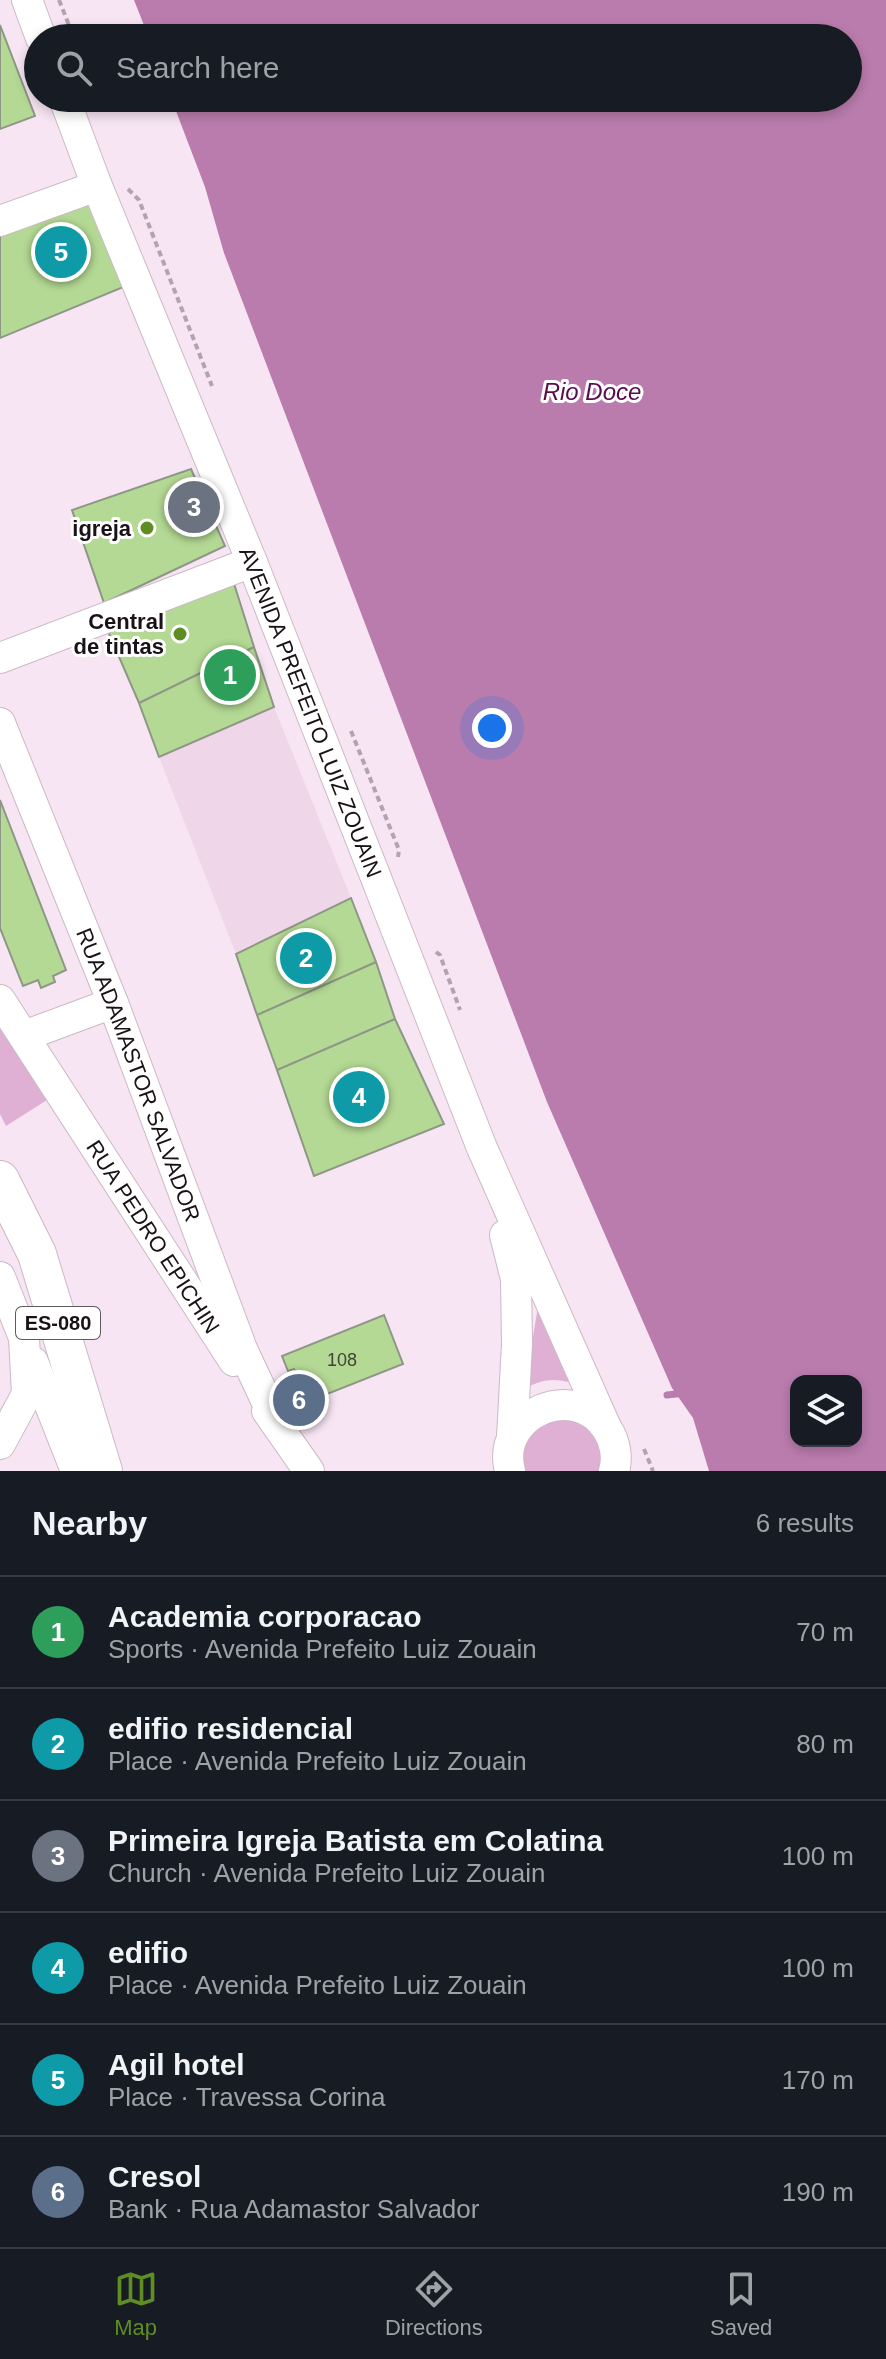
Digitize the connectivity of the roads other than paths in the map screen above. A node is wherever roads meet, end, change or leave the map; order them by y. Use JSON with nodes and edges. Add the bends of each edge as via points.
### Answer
{"nodes":[{"id":1,"x":27,"y":0,"type":"edge"},
{"id":2,"x":36,"y":24,"type":"edge"},
{"id":3,"x":69,"y":112,"type":"edge"},
{"id":4,"x":97,"y":186,"type":"junction"},
{"id":5,"x":0,"y":221,"type":"edge"},
{"id":6,"x":252,"y":562,"type":"junction"},
{"id":7,"x":0,"y":658,"type":"edge"},
{"id":8,"x":0,"y":723,"type":"edge"},
{"id":9,"x":0,"y":1000,"type":"edge"},
{"id":10,"x":113,"y":1003,"type":"junction"},
{"id":11,"x":24,"y":1036,"type":"junction"},
{"id":12,"x":482,"y":1148,"type":"junction"},
{"id":13,"x":0,"y":1180,"type":"edge"},
{"id":14,"x":0,"y":1277,"type":"edge"},
{"id":15,"x":236,"y":1352,"type":"junction"},
{"id":16,"x":36,"y":1397,"type":"junction"},
{"id":17,"x":0,"y":1444,"type":"edge"},
{"id":18,"x":614,"y":1454,"type":"edge"},
{"id":19,"x":509,"y":1461,"type":"edge"},
{"id":20,"x":76,"y":1471,"type":"edge"},
{"id":21,"x":103,"y":1471,"type":"edge"},
{"id":22,"x":309,"y":1471,"type":"edge"}],
"edges":[{"from":1,"to":2,"type":"street"},
{"from":3,"to":4,"type":"street","name":"AVENIDA PREFEITO LUIZ ZOUAIN"},
{"from":4,"to":5,"type":"street"},
{"from":4,"to":6,"type":"street","name":"AVENIDA PREFEITO LUIZ ZOUAIN"},
{"from":6,"to":7,"type":"street"},
{"from":6,"to":12,"type":"street","name":"AVENIDA PREFEITO LUIZ ZOUAIN"},
{"from":8,"to":10,"type":"street","name":"RUA ADAMASTOR SALVADOR"},
{"from":9,"to":11,"type":"street","name":"RUA PEDRO EPICHIN"},
{"from":10,"to":11,"type":"street"},
{"from":10,"to":15,"type":"street","name":"RUA ADAMASTOR SALVADOR"},
{"from":11,"to":15,"type":"street","name":"RUA PEDRO EPICHIN"},
{"from":12,"to":18,"type":"street","name":"AVENIDA PREFEITO LUIZ ZOUAIN"},
{"from":12,"to":19,"type":"street","name":"AVENIDA PREFEITO LUIZ ZOUAIN","via":[[516,1279]]},
{"from":13,"to":21,"type":"main road","number":"ES-080","via":[[37,1254]]},
{"from":14,"to":16,"type":"street","via":[[24,1338]]},
{"from":15,"to":22,"type":"street","name":"RUA PEDRO EPICHIN"},
{"from":16,"to":17,"type":"street"},
{"from":16,"to":20,"type":"street"},
{"from":18,"to":19,"type":"street","via":[[595,1415],[555,1404],[530,1415]]}]}
